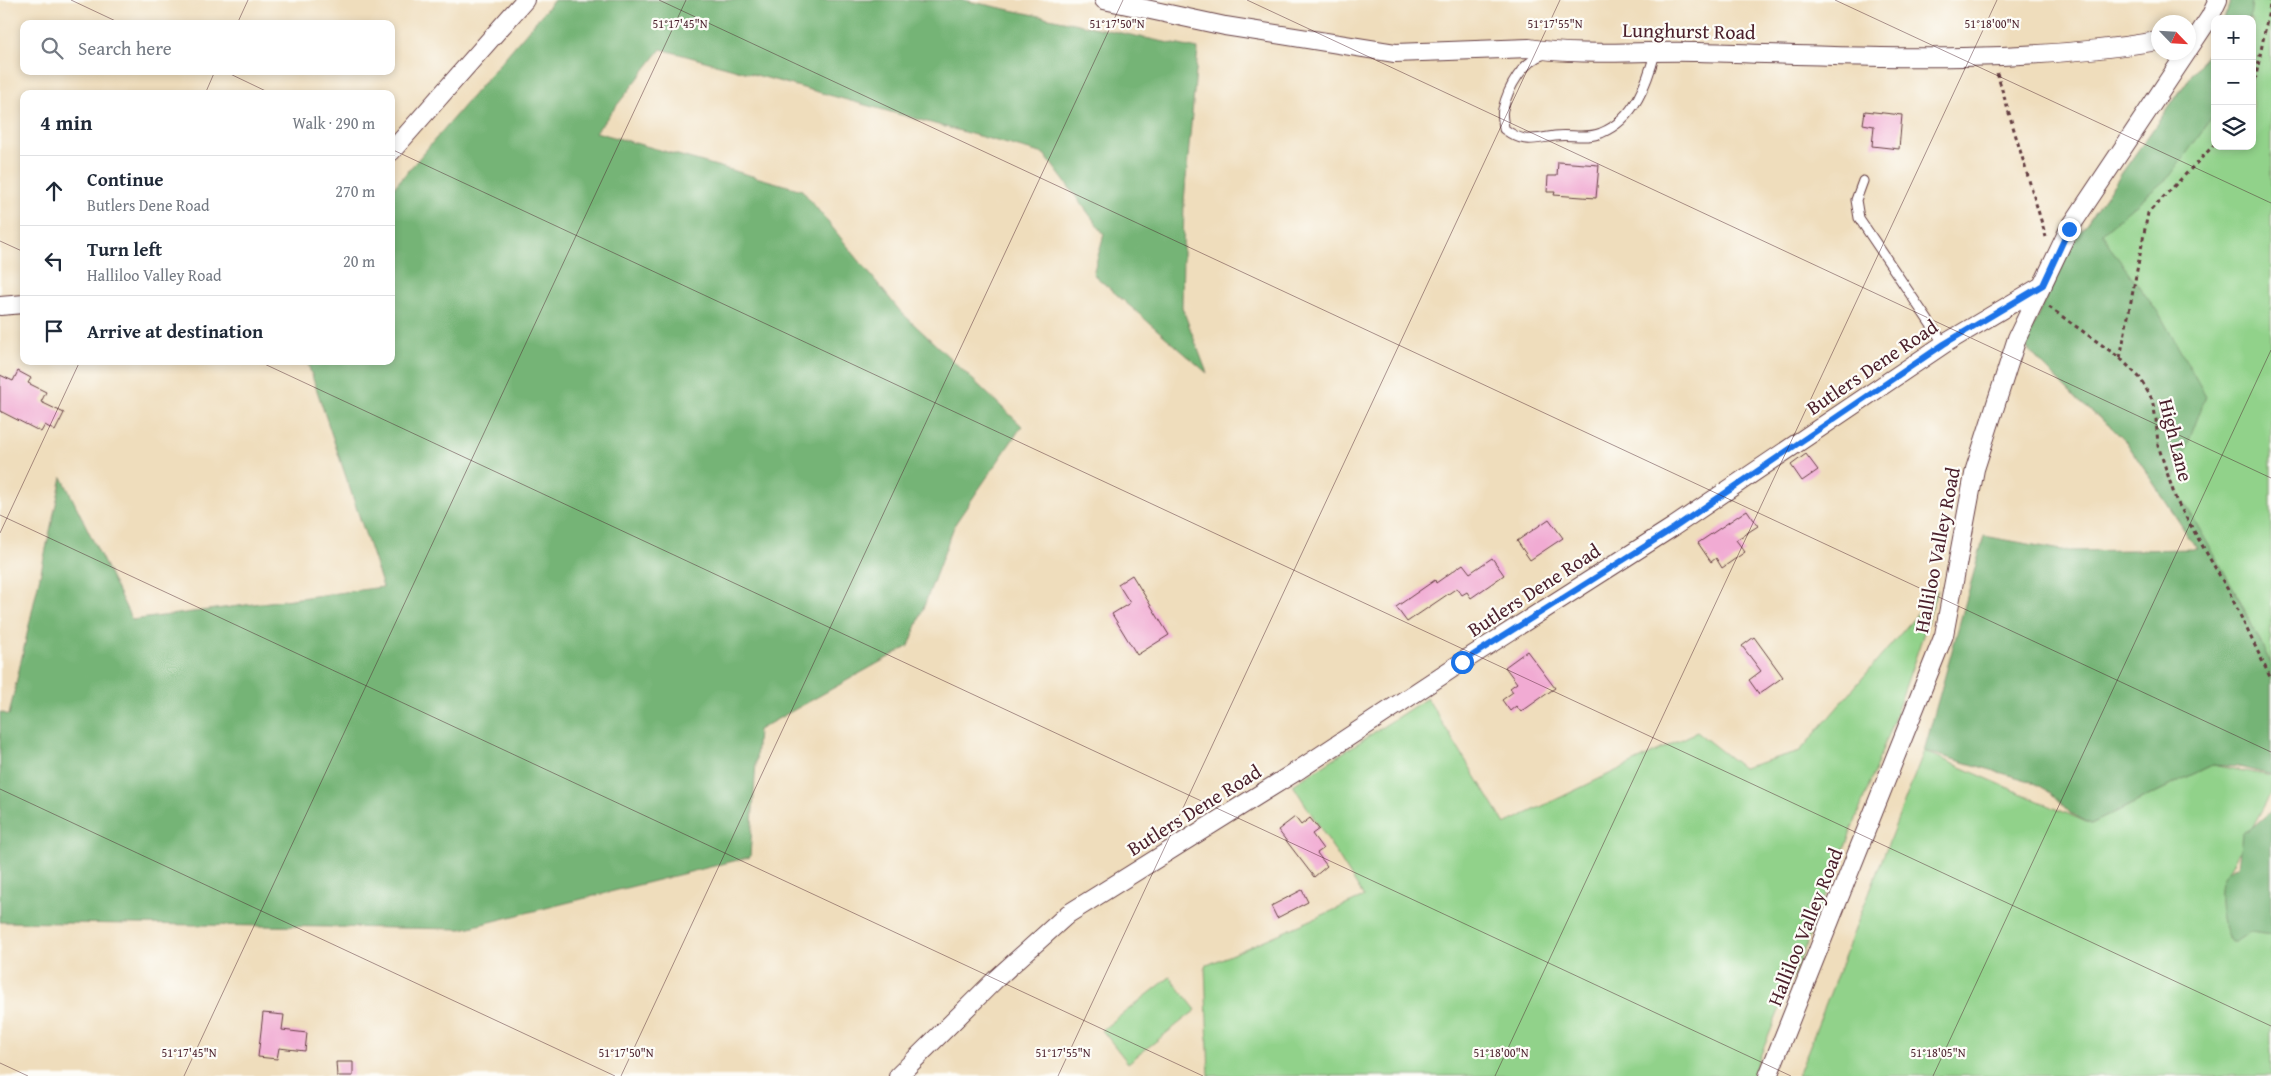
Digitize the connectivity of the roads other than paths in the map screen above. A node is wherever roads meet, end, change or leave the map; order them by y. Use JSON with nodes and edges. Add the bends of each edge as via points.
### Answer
{"nodes":[{"id":1,"x":525,"y":0,"type":"edge"},
{"id":2,"x":1104,"y":0,"type":"edge"},
{"id":3,"x":2218,"y":0,"type":"edge"},
{"id":4,"x":2196,"y":32,"type":"edge"},
{"id":5,"x":2151,"y":42,"type":"edge"},
{"id":6,"x":1656,"y":50,"type":"junction"},
{"id":7,"x":1551,"y":52,"type":"junction"},
{"id":8,"x":2182,"y":60,"type":"edge"},
{"id":9,"x":395,"y":147,"type":"edge"},
{"id":10,"x":1863,"y":181,"type":"dead end"},
{"id":11,"x":2040,"y":291,"type":"junction"},
{"id":12,"x":20,"y":304,"type":"edge"},
{"id":13,"x":0,"y":306,"type":"edge"},
{"id":14,"x":1944,"y":344,"type":"junction"},
{"id":15,"x":898,"y":1076,"type":"edge"},
{"id":16,"x":1768,"y":1076,"type":"edge"}],
"edges":[{"from":1,"to":9,"type":"street"},
{"from":2,"to":7,"type":"street","name":"Lunghurst Road","via":[[1225,26],[1395,53],[1494,48]]},
{"from":3,"to":4,"type":"street","name":"Halliloo Valley Road"},
{"from":5,"to":6,"type":"street","name":"Lunghurst Road","via":[[2114,48],[1991,55],[1796,55]]},
{"from":6,"to":7,"type":"street","name":"Lunghurst Road"},
{"from":6,"to":7,"type":"lane","via":[[1636,105],[1600,134],[1554,136],[1540,140],[1518,138],[1504,129],[1502,111],[1514,81],[1534,56]]},
{"from":8,"to":11,"type":"street","name":"Halliloo Valley Road","via":[[2077,216]]},
{"from":10,"to":14,"type":"lane","via":[[1856,200],[1859,218]]},
{"from":11,"to":14,"type":"street","name":"Butlers Dene Road"},
{"from":11,"to":16,"type":"street","name":"Halliloo Valley Road","via":[[2017,338],[1975,469],[1944,635]]},
{"from":12,"to":13,"type":"street"},
{"from":14,"to":15,"type":"street","name":"Butlers Dene Road","via":[[1674,528],[1068,914]]}]}
